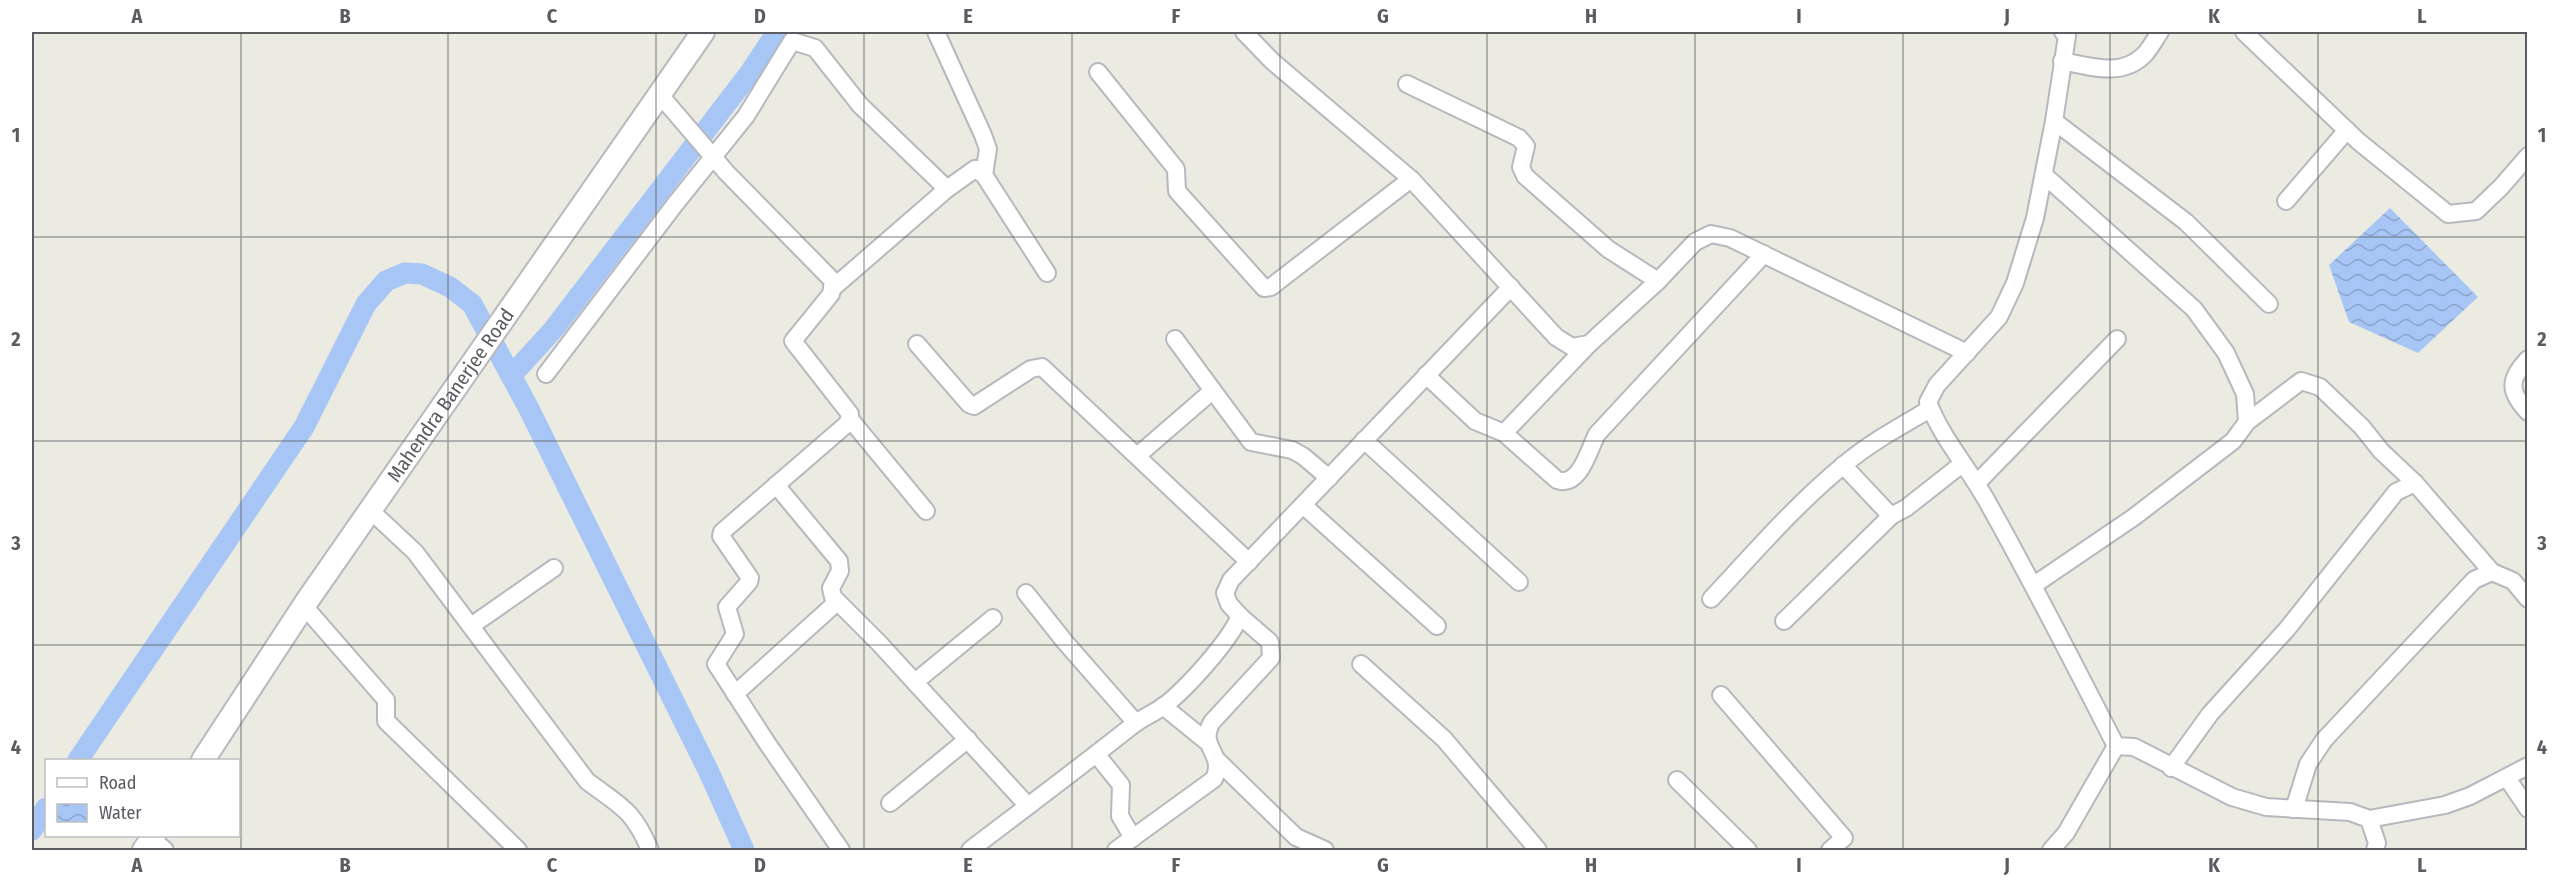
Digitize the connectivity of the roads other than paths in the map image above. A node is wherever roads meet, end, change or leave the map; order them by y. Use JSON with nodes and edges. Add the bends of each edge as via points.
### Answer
{"nodes":[{"id":1,"x":703,"y":32,"type":"edge"},
{"id":2,"x":936,"y":32,"type":"edge"},
{"id":3,"x":1244,"y":32,"type":"edge"},
{"id":4,"x":2160,"y":32,"type":"edge"},
{"id":5,"x":2244,"y":32,"type":"edge"},
{"id":6,"x":2067,"y":33,"type":"edge"},
{"id":7,"x":2061,"y":61,"type":"junction"},
{"id":8,"x":1098,"y":72,"type":"dead end"},
{"id":9,"x":1407,"y":84,"type":"dead end"},
{"id":10,"x":660,"y":95,"type":"junction"},
{"id":11,"x":2054,"y":121,"type":"junction"},
{"id":12,"x":2347,"y":130,"type":"junction"},
{"id":13,"x":711,"y":155,"type":"junction"},
{"id":14,"x":2528,"y":156,"type":"edge"},
{"id":15,"x":984,"y":175,"type":"junction"},
{"id":16,"x":2044,"y":175,"type":"junction"},
{"id":17,"x":1411,"y":179,"type":"junction"},
{"id":18,"x":947,"y":189,"type":"junction"},
{"id":19,"x":2286,"y":201,"type":"dead end"},
{"id":20,"x":1764,"y":254,"type":"junction"},
{"id":21,"x":1047,"y":273,"type":"dead end"},
{"id":22,"x":1658,"y":281,"type":"junction"},
{"id":23,"x":834,"y":287,"type":"junction"},
{"id":24,"x":1511,"y":287,"type":"junction"},
{"id":25,"x":2269,"y":304,"type":"dead end"},
{"id":26,"x":1175,"y":339,"type":"dead end"},
{"id":27,"x":2117,"y":339,"type":"dead end"},
{"id":28,"x":917,"y":344,"type":"dead end"},
{"id":29,"x":1589,"y":344,"type":"junction"},
{"id":30,"x":1966,"y":353,"type":"junction"},
{"id":31,"x":2528,"y":359,"type":"edge"},
{"id":32,"x":546,"y":374,"type":"dead end"},
{"id":33,"x":1426,"y":375,"type":"junction"},
{"id":34,"x":1211,"y":388,"type":"junction"},
{"id":35,"x":1930,"y":409,"type":"junction"},
{"id":36,"x":2528,"y":412,"type":"edge"},
{"id":37,"x":850,"y":419,"type":"junction"},
{"id":38,"x":2247,"y":422,"type":"junction"},
{"id":39,"x":1504,"y":433,"type":"junction"},
{"id":40,"x":1364,"y":440,"type":"junction"},
{"id":41,"x":1137,"y":456,"type":"junction"},
{"id":42,"x":1962,"y":464,"type":"junction"},
{"id":43,"x":1843,"y":465,"type":"junction"},
{"id":44,"x":1329,"y":478,"type":"junction"},
{"id":45,"x":1977,"y":483,"type":"junction"},
{"id":46,"x":2415,"y":483,"type":"junction"},
{"id":47,"x":776,"y":486,"type":"junction"},
{"id":48,"x":1303,"y":505,"type":"junction"},
{"id":49,"x":370,"y":510,"type":"junction"},
{"id":50,"x":926,"y":511,"type":"dead end"},
{"id":51,"x":1891,"y":516,"type":"junction"},
{"id":52,"x":1249,"y":562,"type":"junction"},
{"id":53,"x":554,"y":568,"type":"dead end"},
{"id":54,"x":2492,"y":572,"type":"junction"},
{"id":55,"x":1519,"y":582,"type":"dead end"},
{"id":56,"x":2034,"y":585,"type":"junction"},
{"id":57,"x":1026,"y":593,"type":"dead end"},
{"id":58,"x":1712,"y":599,"type":"dead end"},
{"id":59,"x":2528,"y":599,"type":"edge"},
{"id":60,"x":837,"y":602,"type":"junction"},
{"id":61,"x":304,"y":606,"type":"junction"},
{"id":62,"x":1240,"y":616,"type":"junction"},
{"id":63,"x":993,"y":618,"type":"dead end"},
{"id":64,"x":1784,"y":621,"type":"dead end"},
{"id":65,"x":471,"y":626,"type":"junction"},
{"id":66,"x":1437,"y":626,"type":"dead end"},
{"id":67,"x":1361,"y":664,"type":"dead end"},
{"id":68,"x":915,"y":682,"type":"junction"},
{"id":69,"x":735,"y":694,"type":"junction"},
{"id":70,"x":1720,"y":695,"type":"dead end"},
{"id":71,"x":1163,"y":706,"type":"junction"},
{"id":72,"x":1136,"y":723,"type":"junction"},
{"id":73,"x":968,"y":739,"type":"junction"},
{"id":74,"x":1206,"y":741,"type":"junction"},
{"id":75,"x":2116,"y":746,"type":"junction"},
{"id":76,"x":1097,"y":755,"type":"junction"},
{"id":77,"x":204,"y":759,"type":"edge"},
{"id":78,"x":1217,"y":760,"type":"junction"},
{"id":79,"x":2528,"y":766,"type":"edge"},
{"id":80,"x":2171,"y":768,"type":"junction"},
{"id":81,"x":2507,"y":778,"type":"junction"},
{"id":82,"x":1677,"y":780,"type":"dead end"},
{"id":83,"x":890,"y":803,"type":"dead end"},
{"id":84,"x":1028,"y":806,"type":"junction"},
{"id":85,"x":2294,"y":809,"type":"junction"},
{"id":86,"x":2528,"y":809,"type":"edge"},
{"id":87,"x":2370,"y":819,"type":"junction"},
{"id":88,"x":1133,"y":838,"type":"junction"},
{"id":89,"x":518,"y":850,"type":"edge"},
{"id":90,"x":650,"y":850,"type":"edge"},
{"id":91,"x":841,"y":850,"type":"edge"},
{"id":92,"x":970,"y":850,"type":"edge"},
{"id":93,"x":1116,"y":850,"type":"edge"},
{"id":94,"x":1324,"y":850,"type":"edge"},
{"id":95,"x":1536,"y":850,"type":"edge"},
{"id":96,"x":1748,"y":850,"type":"edge"},
{"id":97,"x":1830,"y":850,"type":"edge"},
{"id":98,"x":2051,"y":850,"type":"edge"},
{"id":99,"x":2375,"y":850,"type":"edge"}],
"edges":[{"from":1,"to":10,"type":"street","name":"Mahendra Banerjee Road"},
{"from":2,"to":15,"type":"street","via":[[988,149]]},
{"from":3,"to":17,"type":"street","via":[[1272,61]]},
{"from":4,"to":7,"type":"street","via":[[2144,56],[2125,68]]},
{"from":5,"to":12,"type":"street"},
{"from":6,"to":7,"type":"street"},
{"from":7,"to":11,"type":"street"},
{"from":8,"to":17,"type":"street","via":[[1176,169],[1177,191],[1264,288],[1271,287]]},
{"from":9,"to":22,"type":"street","via":[[1518,138],[1526,146],[1521,167],[1525,176],[1608,249]]},
{"from":10,"to":13,"type":"street"},
{"from":10,"to":49,"type":"street","name":"Mahendra Banerjee Road"},
{"from":11,"to":16,"type":"street"},
{"from":11,"to":25,"type":"street","via":[[2186,222]]},
{"from":12,"to":14,"type":"street","via":[[2448,214],[2476,211]]},
{"from":12,"to":19,"type":"street"},
{"from":13,"to":18,"type":"street","via":[[746,116],[790,44],[797,40],[815,48],[860,105]]},
{"from":13,"to":23,"type":"street","via":[[830,276]]},
{"from":13,"to":32,"type":"street"},
{"from":15,"to":18,"type":"street","via":[[975,169]]},
{"from":15,"to":21,"type":"street"},
{"from":16,"to":30,"type":"street","via":[[2015,283],[1999,317]]},
{"from":16,"to":38,"type":"street","via":[[2194,309],[2226,353],[2245,394]]},
{"from":17,"to":24,"type":"street"},
{"from":18,"to":23,"type":"street"},
{"from":20,"to":22,"type":"street","via":[[1711,234],[1695,242]]},
{"from":20,"to":30,"type":"street"},
{"from":20,"to":39,"type":"street","via":[[1597,434],[1581,469],[1570,481],[1557,480]]},
{"from":22,"to":29,"type":"street"},
{"from":23,"to":37,"type":"street","via":[[793,341]]},
{"from":24,"to":29,"type":"street","via":[[1556,337],[1572,347]]},
{"from":24,"to":33,"type":"street"},
{"from":26,"to":34,"type":"street"},
{"from":27,"to":45,"type":"street"},
{"from":28,"to":41,"type":"street","via":[[974,406],[1031,369],[1042,367]]},
{"from":29,"to":39,"type":"street"},
{"from":30,"to":35,"type":"street","via":[[1937,386],[1928,402]]},
{"from":31,"to":36,"type":"street","via":[[2515,372],[2512,386]]},
{"from":33,"to":39,"type":"street","via":[[1474,421]]},
{"from":33,"to":40,"type":"street"},
{"from":34,"to":41,"type":"street","via":[[1209,396]]},
{"from":34,"to":44,"type":"street","via":[[1251,442],[1292,450]]},
{"from":35,"to":42,"type":"street"},
{"from":35,"to":43,"type":"street"},
{"from":37,"to":47,"type":"street"},
{"from":37,"to":50,"type":"street"},
{"from":38,"to":46,"type":"street","via":[[2301,381],[2310,382],[2362,427]]},
{"from":38,"to":56,"type":"street","via":[[2233,441],[2197,469]]},
{"from":40,"to":44,"type":"street"},
{"from":40,"to":55,"type":"street"},
{"from":41,"to":52,"type":"street"},
{"from":42,"to":45,"type":"street"},
{"from":42,"to":51,"type":"street"},
{"from":43,"to":51,"type":"street"},
{"from":43,"to":58,"type":"street","via":[[1786,519]]},
{"from":44,"to":48,"type":"street"},
{"from":45,"to":56,"type":"street"},
{"from":46,"to":54,"type":"street"},
{"from":46,"to":80,"type":"street","via":[[2396,492],[2287,629],[2210,714]]},
{"from":47,"to":60,"type":"street","via":[[839,561],[840,571],[830,593]]},
{"from":47,"to":69,"type":"street","via":[[721,537],[750,578],[727,607],[735,634],[716,664]]},
{"from":48,"to":52,"type":"street"},
{"from":48,"to":66,"type":"street"},
{"from":49,"to":61,"type":"street","name":"Mahendra Banerjee Road"},
{"from":49,"to":65,"type":"street","via":[[415,552]]},
{"from":51,"to":64,"type":"street"},
{"from":52,"to":62,"type":"street","via":[[1231,580],[1225,593],[1228,604]]},
{"from":53,"to":65,"type":"street"},
{"from":54,"to":59,"type":"street","via":[[2513,582]]},
{"from":54,"to":85,"type":"street","via":[[2474,580],[2324,740],[2308,764]]},
{"from":56,"to":75,"type":"street"},
{"from":57,"to":72,"type":"street"},
{"from":60,"to":68,"type":"street"},
{"from":60,"to":69,"type":"street"},
{"from":61,"to":77,"type":"street","name":"Mahendra Banerjee Road"},
{"from":61,"to":89,"type":"street","via":[[386,700],[386,721]]},
{"from":62,"to":71,"type":"street","via":[[1234,629]]},
{"from":62,"to":74,"type":"street","via":[[1270,642],[1271,658],[1212,722]]},
{"from":63,"to":68,"type":"street"},
{"from":65,"to":90,"type":"street","via":[[587,781],[626,808]]},
{"from":67,"to":95,"type":"street","via":[[1444,739]]},
{"from":68,"to":73,"type":"street"},
{"from":69,"to":91,"type":"street"},
{"from":70,"to":97,"type":"street","via":[[1844,838]]},
{"from":71,"to":72,"type":"street"},
{"from":71,"to":74,"type":"street"},
{"from":72,"to":76,"type":"street"},
{"from":73,"to":83,"type":"street"},
{"from":73,"to":84,"type":"street"},
{"from":74,"to":78,"type":"street"},
{"from":75,"to":80,"type":"street","via":[[2134,747]]},
{"from":75,"to":98,"type":"street","via":[[2066,833]]},
{"from":76,"to":84,"type":"street"},
{"from":76,"to":88,"type":"street","via":[[1121,785],[1120,816]]},
{"from":78,"to":88,"type":"street","via":[[1214,779]]},
{"from":78,"to":94,"type":"street","via":[[1296,837]]},
{"from":79,"to":81,"type":"street"},
{"from":80,"to":85,"type":"street","via":[[2232,797],[2266,807]]},
{"from":81,"to":86,"type":"street"},
{"from":81,"to":87,"type":"street","via":[[2445,805]]},
{"from":82,"to":96,"type":"street"},
{"from":84,"to":92,"type":"street"},
{"from":85,"to":87,"type":"street","via":[[2350,812]]},
{"from":87,"to":99,"type":"street","via":[[2377,843]]},
{"from":88,"to":93,"type":"street"}]}
